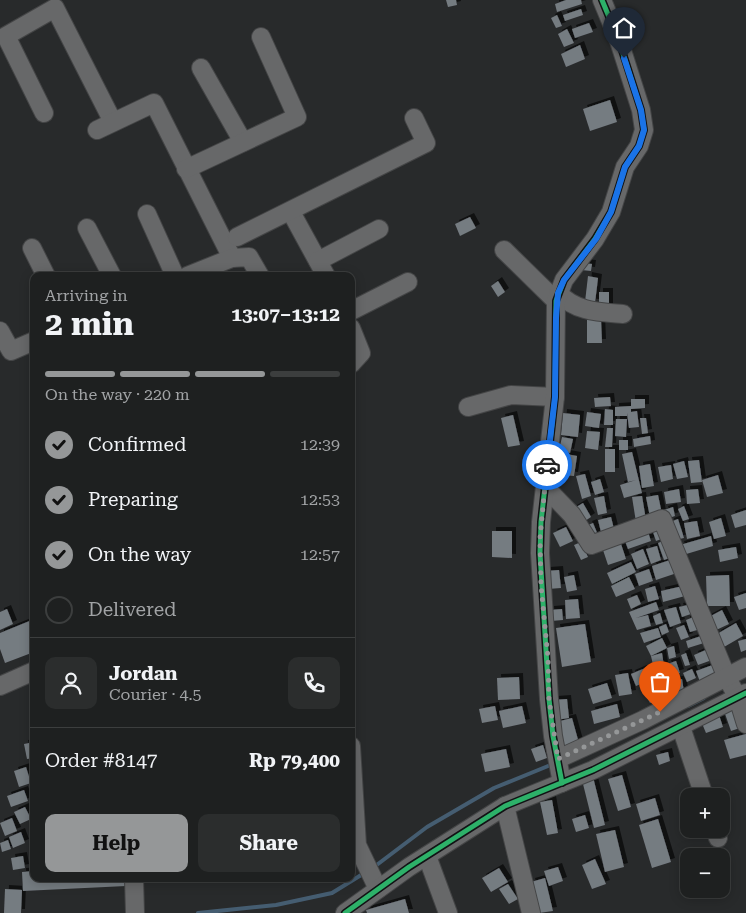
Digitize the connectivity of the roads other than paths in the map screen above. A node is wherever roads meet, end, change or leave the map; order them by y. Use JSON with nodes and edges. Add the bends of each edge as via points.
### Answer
{"nodes":[{"id":1,"x":602,"y":0,"type":"edge"},
{"id":2,"x":42,"y":7,"type":"edge"},
{"id":3,"x":261,"y":38,"type":"dead end"},
{"id":4,"x":201,"y":68,"type":"dead end"},
{"id":5,"x":44,"y":113,"type":"dead end"},
{"id":6,"x":414,"y":118,"type":"dead end"},
{"id":7,"x":114,"y":122,"type":"junction"},
{"id":8,"x":97,"y":130,"type":"dead end"},
{"id":9,"x":243,"y":142,"type":"junction"},
{"id":10,"x":186,"y":169,"type":"junction"},
{"id":11,"x":291,"y":212,"type":"junction"},
{"id":12,"x":146,"y":214,"type":"dead end"},
{"id":13,"x":87,"y":228,"type":"dead end"},
{"id":14,"x":379,"y":228,"type":"dead end"},
{"id":15,"x":237,"y":237,"type":"dead end"},
{"id":16,"x":32,"y":248,"type":"dead end"},
{"id":17,"x":504,"y":250,"type":"dead end"},
{"id":18,"x":232,"y":258,"type":"junction"},
{"id":19,"x":322,"y":269,"type":"edge"},
{"id":20,"x":44,"y":272,"type":"edge"},
{"id":21,"x":110,"y":272,"type":"edge"},
{"id":22,"x":172,"y":272,"type":"edge"},
{"id":23,"x":197,"y":272,"type":"edge"},
{"id":24,"x":258,"y":272,"type":"edge"},
{"id":25,"x":408,"y":282,"type":"dead end"},
{"id":26,"x":557,"y":297,"type":"junction"},
{"id":27,"x":355,"y":309,"type":"edge"},
{"id":28,"x":623,"y":314,"type":"dead end"},
{"id":29,"x":0,"y":331,"type":"edge"},
{"id":30,"x":355,"y":339,"type":"edge"},
{"id":31,"x":30,"y":343,"type":"edge"},
{"id":32,"x":355,"y":359,"type":"edge"},
{"id":33,"x":555,"y":397,"type":"junction"},
{"id":34,"x":468,"y":407,"type":"dead end"},
{"id":35,"x":546,"y":488,"type":"junction"},
{"id":36,"x":746,"y":667,"type":"edge"},
{"id":37,"x":30,"y":673,"type":"edge"},
{"id":38,"x":0,"y":686,"type":"edge"},
{"id":39,"x":734,"y":688,"type":"edge"},
{"id":40,"x":746,"y":724,"type":"edge"},
{"id":41,"x":681,"y":727,"type":"junction"},
{"id":42,"x":560,"y":770,"type":"junction"},
{"id":43,"x":701,"y":788,"type":"edge"},
{"id":44,"x":505,"y":806,"type":"junction"},
{"id":45,"x":355,"y":812,"type":"edge"},
{"id":46,"x":428,"y":856,"type":"junction"},
{"id":47,"x":134,"y":882,"type":"edge"},
{"id":48,"x":378,"y":889,"type":"junction"},
{"id":49,"x":135,"y":913,"type":"edge"},
{"id":50,"x":345,"y":913,"type":"edge"},
{"id":51,"x":448,"y":913,"type":"edge"},
{"id":52,"x":531,"y":913,"type":"edge"}],
"edges":[{"from":1,"to":26,"type":"street","via":[[619,41],[641,110],[644,130],[639,146],[625,167],[611,212],[596,239],[564,280]]},
{"from":2,"to":5,"type":"street","via":[[6,36]]},
{"from":2,"to":7,"type":"street","via":[[55,8]]},
{"from":3,"to":9,"type":"street","via":[[297,117]]},
{"from":4,"to":9,"type":"street"},
{"from":6,"to":11,"type":"street","via":[[426,143]]},
{"from":7,"to":8,"type":"street"},
{"from":7,"to":10,"type":"street","via":[[154,103]]},
{"from":9,"to":10,"type":"street"},
{"from":10,"to":18,"type":"street"},
{"from":11,"to":15,"type":"street"},
{"from":11,"to":19,"type":"street"},
{"from":12,"to":22,"type":"street"},
{"from":13,"to":21,"type":"street"},
{"from":14,"to":19,"type":"street"},
{"from":16,"to":20,"type":"street"},
{"from":17,"to":26,"type":"street"},
{"from":18,"to":23,"type":"street"},
{"from":18,"to":24,"type":"street","via":[[249,257]]},
{"from":25,"to":27,"type":"street"},
{"from":26,"to":28,"type":"street","via":[[589,311]]},
{"from":26,"to":33,"type":"street"},
{"from":29,"to":31,"type":"street","via":[[11,350]]},
{"from":30,"to":32,"type":"street","via":[[360,353]]},
{"from":33,"to":34,"type":"street","via":[[511,395]]},
{"from":33,"to":35,"type":"street"},
{"from":35,"to":39,"type":"street","via":[[572,515],[591,545],[662,519]]},
{"from":35,"to":42,"type":"street","via":[[540,538],[541,585],[549,699]]},
{"from":36,"to":39,"type":"street"},
{"from":37,"to":38,"type":"street"},
{"from":39,"to":40,"type":"street"},
{"from":39,"to":41,"type":"street"},
{"from":39,"to":42,"type":"street"},
{"from":41,"to":42,"type":"street"},
{"from":41,"to":43,"type":"street"},
{"from":42,"to":44,"type":"street"},
{"from":44,"to":46,"type":"street"},
{"from":44,"to":52,"type":"street"},
{"from":45,"to":48,"type":"street","via":[[357,845]]},
{"from":46,"to":48,"type":"street"},
{"from":46,"to":51,"type":"street"},
{"from":47,"to":49,"type":"street"},
{"from":48,"to":50,"type":"street"}]}
